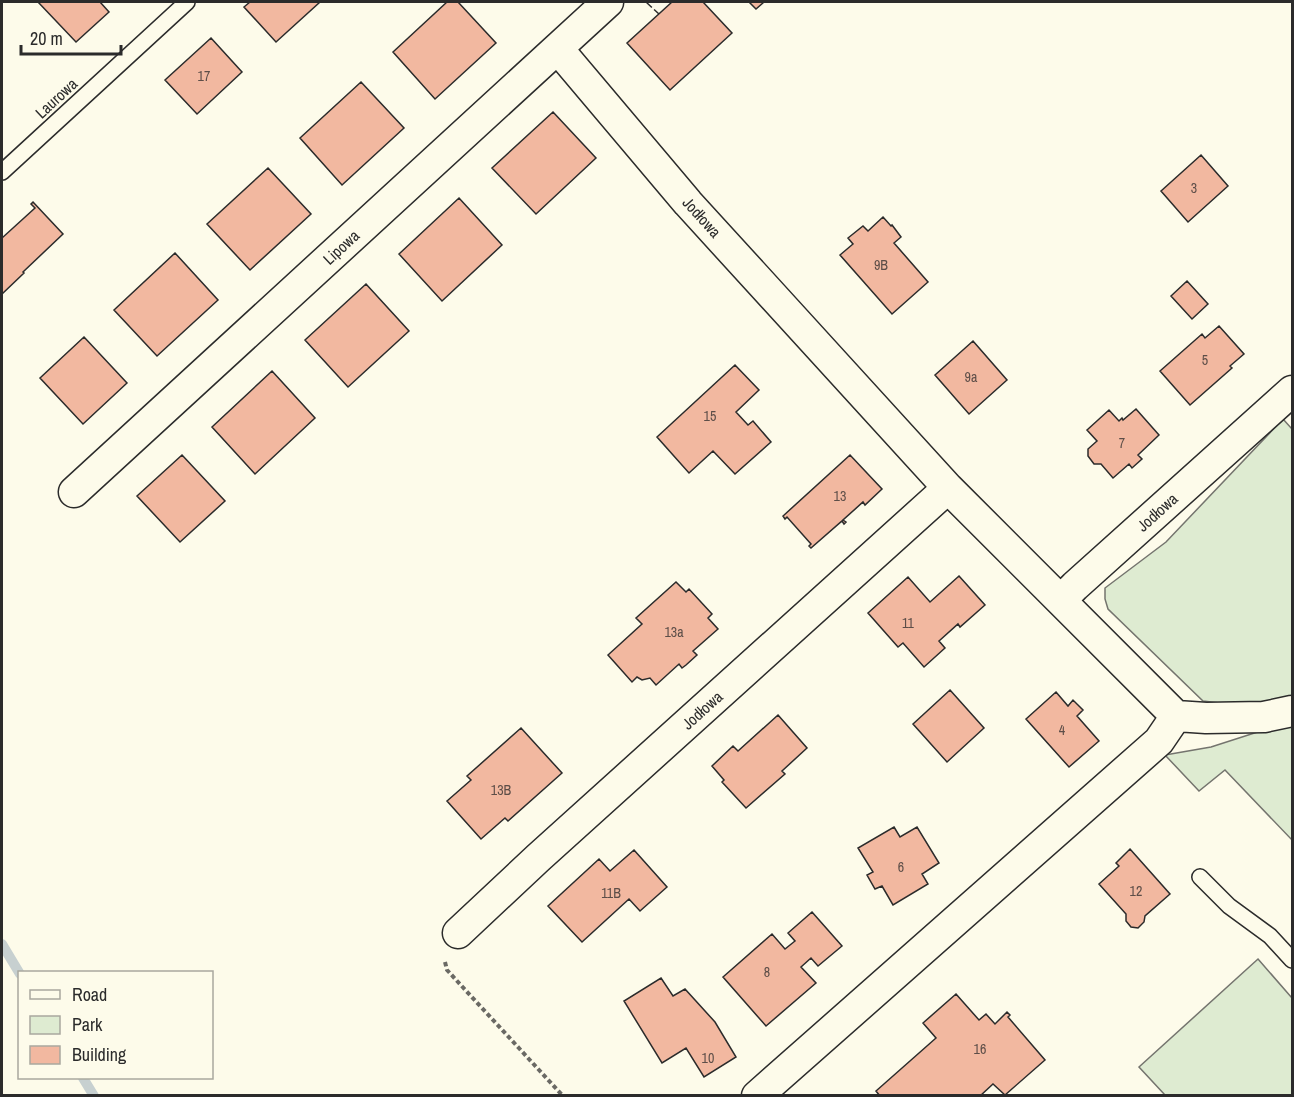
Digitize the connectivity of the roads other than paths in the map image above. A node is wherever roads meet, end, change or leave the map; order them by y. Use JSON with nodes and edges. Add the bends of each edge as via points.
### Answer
{"nodes":[{"id":1,"x":187,"y":2,"type":"edge"},
{"id":2,"x":608,"y":2,"type":"edge"},
{"id":3,"x":558,"y":49,"type":"junction"},
{"id":4,"x":2,"y":172,"type":"edge"},
{"id":5,"x":1293,"y":391,"type":"edge"},
{"id":6,"x":948,"y":488,"type":"junction"},
{"id":7,"x":74,"y":492,"type":"dead end"},
{"id":8,"x":1061,"y":600,"type":"junction"},
{"id":9,"x":1293,"y":711,"type":"edge"},
{"id":10,"x":1176,"y":716,"type":"junction"},
{"id":11,"x":1200,"y":877,"type":"dead end"},
{"id":12,"x":458,"y":933,"type":"road end"},
{"id":13,"x":1293,"y":960,"type":"edge"},
{"id":14,"x":757,"y":1095,"type":"edge"}],
"edges":[{"from":1,"to":4,"type":"lane","name":"Laurowa"},
{"from":2,"to":3,"type":"street","name":"Lipowa"},
{"from":3,"to":6,"type":"street","name":"Jodłowa","via":[[688,203]]},
{"from":3,"to":7,"type":"street","name":"Lipowa"},
{"from":5,"to":8,"type":"street","name":"Jodłowa"},
{"from":6,"to":8,"type":"street","name":"Jodłowa"},
{"from":6,"to":12,"type":"street","name":"Jodłowa"},
{"from":8,"to":10,"type":"street"},
{"from":9,"to":10,"type":"street","via":[[1264,717]]},
{"from":10,"to":14,"type":"street","via":[[1159,741]]},
{"from":11,"to":13,"type":"lane"}]}
